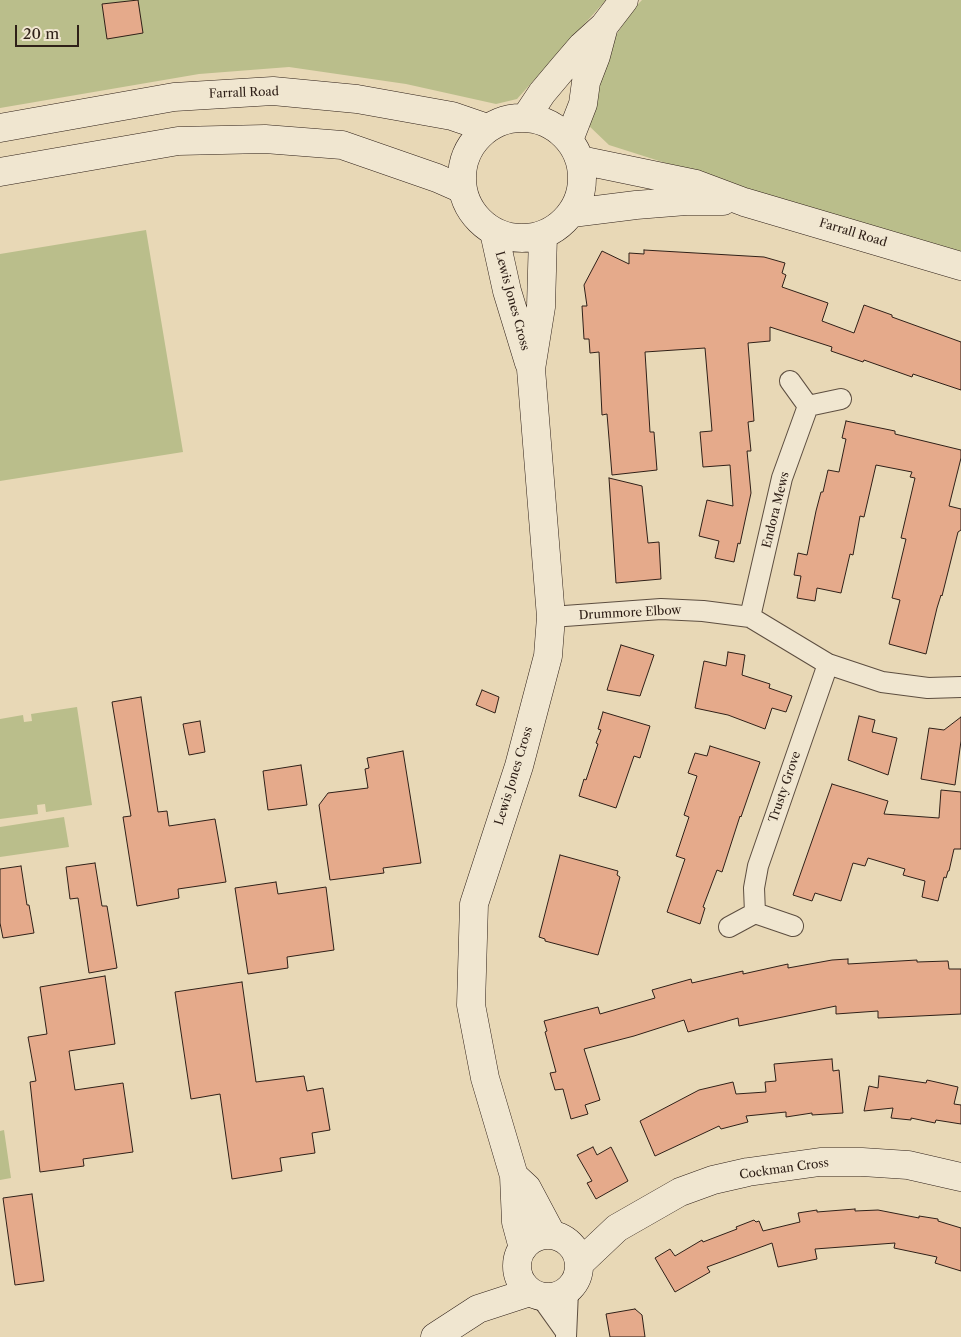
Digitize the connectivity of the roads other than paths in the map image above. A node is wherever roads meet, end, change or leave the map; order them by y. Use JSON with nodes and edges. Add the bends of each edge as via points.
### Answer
{"nodes":[{"id":1,"x":624,"y":0,"type":"edge"},
{"id":2,"x":604,"y":26,"type":"junction"},
{"id":3,"x":526,"y":117,"type":"junction"},
{"id":4,"x":0,"y":128,"type":"edge"},
{"id":5,"x":487,"y":128,"type":"junction"},
{"id":6,"x":574,"y":150,"type":"junction"},
{"id":7,"x":0,"y":172,"type":"edge"},
{"id":8,"x":462,"y":189,"type":"junction"},
{"id":9,"x":744,"y":202,"type":"junction"},
{"id":10,"x":572,"y":213,"type":"junction"},
{"id":11,"x":494,"y":232,"type":"junction"},
{"id":12,"x":544,"y":235,"type":"junction"},
{"id":13,"x":961,"y":266,"type":"edge"},
{"id":14,"x":531,"y":369,"type":"junction"},
{"id":15,"x":790,"y":381,"type":"dead end"},
{"id":16,"x":842,"y":399,"type":"dead end"},
{"id":17,"x":808,"y":406,"type":"junction"},
{"id":18,"x":551,"y":617,"type":"junction"},
{"id":19,"x":750,"y":617,"type":"junction"},
{"id":20,"x":828,"y":664,"type":"junction"},
{"id":21,"x":961,"y":687,"type":"edge"},
{"id":22,"x":755,"y":913,"type":"junction"},
{"id":23,"x":793,"y":926,"type":"dead end"},
{"id":24,"x":729,"y":927,"type":"dead end"},
{"id":25,"x":514,"y":1176,"type":"junction"},
{"id":26,"x":961,"y":1177,"type":"edge"},
{"id":27,"x":617,"y":1228,"type":"junction"},
{"id":28,"x":557,"y":1236,"type":"junction"},
{"id":29,"x":580,"y":1263,"type":"junction"},
{"id":30,"x":528,"y":1277,"type":"junction"},
{"id":31,"x":568,"y":1291,"type":"junction"},
{"id":32,"x":566,"y":1334,"type":"edge"},
{"id":33,"x":435,"y":1337,"type":"edge"}],
"edges":[{"from":1,"to":2,"type":"main road"},
{"from":2,"to":3,"type":"main road","via":[[542,92]]},
{"from":2,"to":6,"type":"main road","via":[[586,82]]},
{"from":3,"to":5,"type":"main road","name":"Farrall Road","via":[[499,121]]},
{"from":3,"to":6,"type":"main road","name":"Farrall Road","via":[[557,128]]},
{"from":4,"to":5,"type":"main road","name":"Farrall Road","via":[[174,96],[273,91],[357,99],[452,116]]},
{"from":5,"to":8,"type":"main road","name":"Farrall Road","via":[[471,144],[462,166]]},
{"from":6,"to":9,"type":"main road","name":"Farrall Road","via":[[696,184]]},
{"from":6,"to":10,"type":"main road","name":"Farrall Road","via":[[582,178],[580,196]]},
{"from":7,"to":8,"type":"main road","via":[[178,141],[265,139],[342,145]]},
{"from":8,"to":11,"type":"main road","name":"Farrall Road","via":[[468,207],[479,222]]},
{"from":9,"to":10,"type":"main road","name":"Farrall Road","via":[[686,201]]},
{"from":9,"to":13,"type":"main road","name":"Farrall Road"},
{"from":10,"to":12,"type":"main road","name":"Farrall Road"},
{"from":11,"to":12,"type":"main road","name":"Farrall Road","via":[[510,238]]},
{"from":11,"to":14,"type":"main road","name":"Lewis Jones Cross"},
{"from":12,"to":14,"type":"main road","name":"Lewis Jones Cross","via":[[541,307]]},
{"from":14,"to":18,"type":"main road","name":"Lewis Jones Cross"},
{"from":15,"to":17,"type":"street"},
{"from":16,"to":17,"type":"street"},
{"from":17,"to":19,"type":"street","name":"Endora Mews","via":[[782,478]]},
{"from":18,"to":19,"type":"street","name":"Drummore Elbow","via":[[661,609]]},
{"from":18,"to":25,"type":"main road","name":"Lewis Jones Cross","via":[[548,656],[519,766],[474,904],[471,1005],[485,1078]]},
{"from":19,"to":20,"type":"street","name":"Drummore Elbow"},
{"from":20,"to":21,"type":"street","name":"Drummore Elbow","via":[[882,682],[928,688]]},
{"from":20,"to":22,"type":"street","name":"Trusty Grove","via":[[758,866],[754,888]]},
{"from":22,"to":23,"type":"street"},
{"from":22,"to":24,"type":"street"},
{"from":25,"to":28,"type":"main road","name":"Lewis Jones Cross","via":[[527,1188]]},
{"from":25,"to":30,"type":"main road","name":"Lewis Jones Cross","via":[[516,1222]]},
{"from":26,"to":27,"type":"main road","name":"Cockman Cross","via":[[908,1165],[862,1162],[820,1162],[755,1171],[713,1180],[680,1192]]},
{"from":27,"to":28,"type":"main road","name":"Cockman Cross"},
{"from":27,"to":29,"type":"main road","name":"Cockman Cross"},
{"from":28,"to":29,"type":"main road","via":[[574,1248]]},
{"from":28,"to":30,"type":"main road","via":[[529,1242]]},
{"from":29,"to":31,"type":"main road","via":[[579,1274]]},
{"from":30,"to":31,"type":"main road","via":[[551,1298]]},
{"from":30,"to":32,"type":"street","name":"Lewis Jones Cross"},
{"from":30,"to":33,"type":"main road","via":[[495,1288],[478,1309]]},
{"from":31,"to":32,"type":"street","name":"Lewis Jones Cross"}]}
